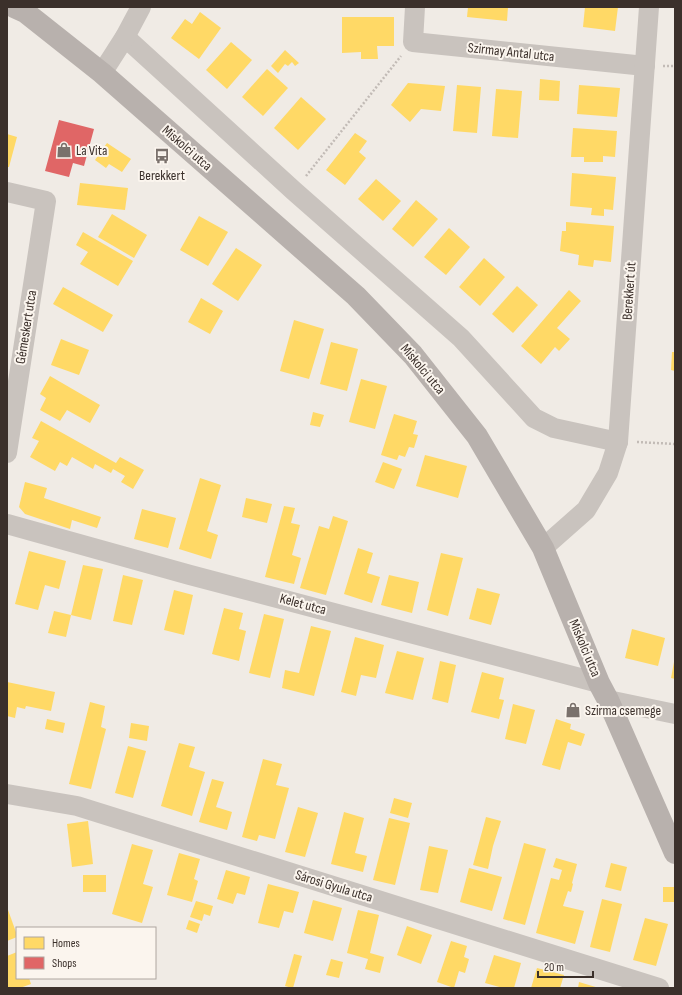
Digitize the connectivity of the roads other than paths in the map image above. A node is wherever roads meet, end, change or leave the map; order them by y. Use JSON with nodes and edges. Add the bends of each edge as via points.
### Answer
{"nodes":[{"id":1,"x":14,"y":7,"type":"edge"},
{"id":2,"x":141,"y":7,"type":"edge"},
{"id":3,"x":415,"y":7,"type":"edge"},
{"id":4,"x":649,"y":7,"type":"edge"},
{"id":5,"x":125,"y":37,"type":"junction"},
{"id":6,"x":645,"y":66,"type":"junction"},
{"id":7,"x":102,"y":73,"type":"junction"},
{"id":8,"x":7,"y":192,"type":"edge"},
{"id":9,"x":618,"y":442,"type":"junction"},
{"id":10,"x":7,"y":453,"type":"edge"},
{"id":11,"x":7,"y":524,"type":"edge"},
{"id":12,"x":543,"y":548,"type":"junction"},
{"id":13,"x":604,"y":691,"type":"junction"},
{"id":14,"x":675,"y":714,"type":"edge"},
{"id":15,"x":7,"y":794,"type":"edge"},
{"id":16,"x":675,"y":853,"type":"edge"},
{"id":17,"x":659,"y":988,"type":"edge"}],
"edges":[{"from":1,"to":7,"type":"main road","name":"Miskolci utca","via":[[25,12]]},
{"from":2,"to":5,"type":"street"},
{"from":3,"to":6,"type":"street","name":"Szirmay Antal utca","via":[[413,42]]},
{"from":4,"to":6,"type":"street","name":"Berekkert út"},
{"from":5,"to":7,"type":"street"},
{"from":5,"to":9,"type":"street","via":[[461,338],[534,418],[554,428]]},
{"from":6,"to":9,"type":"street","name":"Berekkert út"},
{"from":7,"to":12,"type":"main road","name":"Miskolci utca","via":[[356,296],[413,355],[477,436]]},
{"from":8,"to":10,"type":"street","name":"Gémeskert utca","via":[[46,201]]},
{"from":9,"to":12,"type":"street","name":"Berekkert út","via":[[608,473],[586,510]]},
{"from":11,"to":13,"type":"street","name":"Kelet utca"},
{"from":12,"to":13,"type":"main road","name":"Miskolci utca"},
{"from":13,"to":14,"type":"street","name":"Kelet utca"},
{"from":13,"to":16,"type":"main road","name":"Miskolci utca"},
{"from":15,"to":17,"type":"street","name":"Sárosi Gyula utca","via":[[77,806]]}]}
